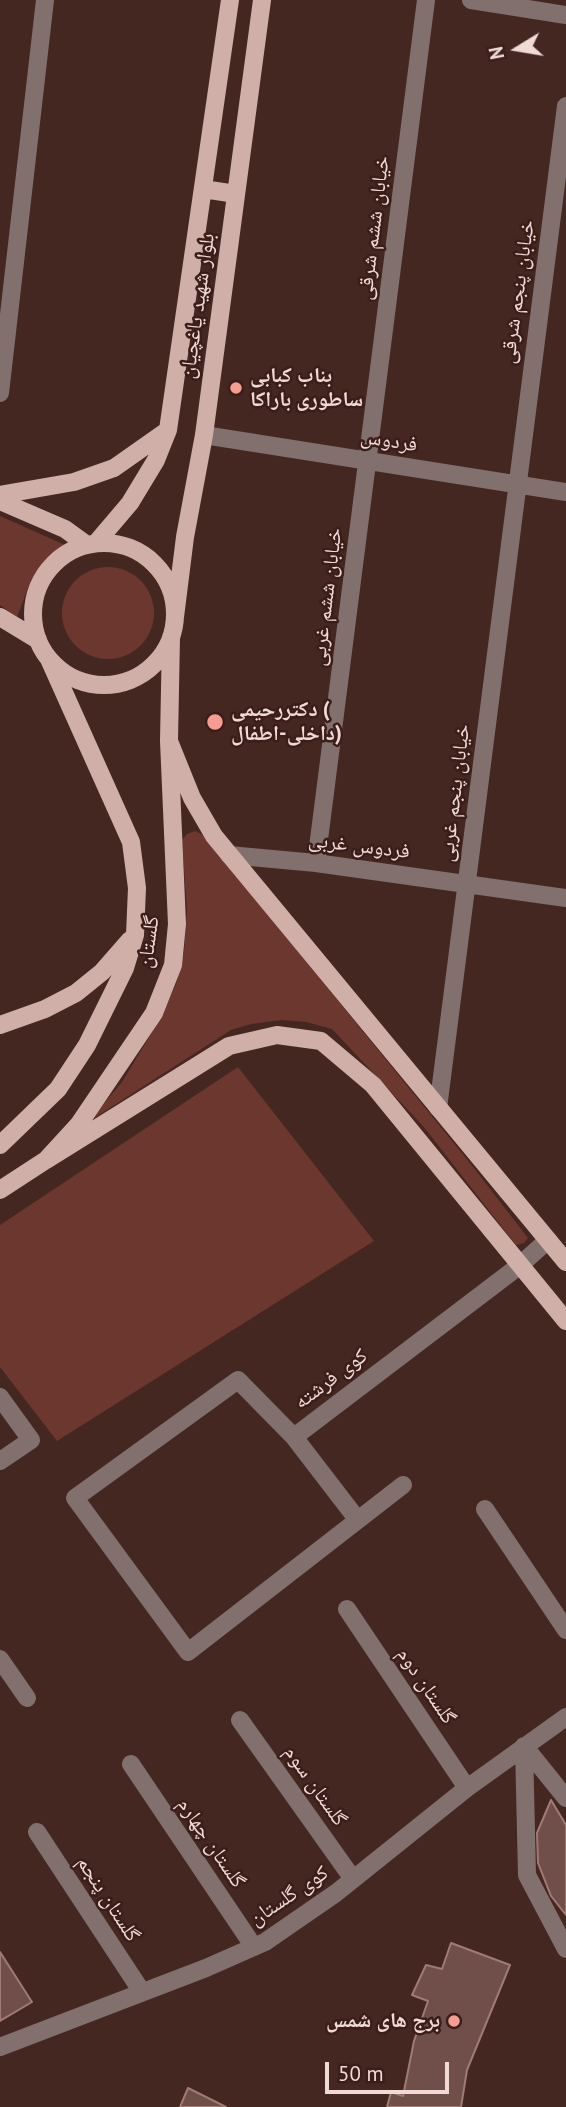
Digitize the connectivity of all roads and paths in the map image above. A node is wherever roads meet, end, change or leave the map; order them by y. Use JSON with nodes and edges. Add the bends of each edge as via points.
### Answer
{"nodes":[{"id":1,"x":45,"y":0,"type":"edge"},
{"id":2,"x":230,"y":0,"type":"edge"},
{"id":3,"x":262,"y":0,"type":"edge"},
{"id":4,"x":426,"y":0,"type":"edge"},
{"id":5,"x":475,"y":0,"type":"edge"},
{"id":6,"x":566,"y":15,"type":"edge"},
{"id":7,"x":566,"y":106,"type":"edge"},
{"id":8,"x":203,"y":189,"type":"junction"},
{"id":9,"x":236,"y":194,"type":"junction"},
{"id":10,"x":0,"y":393,"type":"edge"},
{"id":11,"x":168,"y":430,"type":"junction"},
{"id":12,"x":204,"y":435,"type":"junction"},
{"id":13,"x":367,"y":461,"type":"junction"},
{"id":14,"x":516,"y":484,"type":"junction"},
{"id":15,"x":566,"y":492,"type":"edge"},
{"id":16,"x":0,"y":495,"type":"edge"},
{"id":17,"x":0,"y":501,"type":"edge"},
{"id":18,"x":92,"y":544,"type":"junction"},
{"id":19,"x":0,"y":617,"type":"edge"},
{"id":20,"x":175,"y":617,"type":"junction"},
{"id":21,"x":171,"y":637,"type":"junction"},
{"id":22,"x":38,"y":640,"type":"junction"},
{"id":23,"x":49,"y":659,"type":"junction"},
{"id":24,"x":170,"y":741,"type":"junction"},
{"id":25,"x":229,"y":855,"type":"junction"},
{"id":26,"x":316,"y":863,"type":"junction"},
{"id":27,"x":467,"y":884,"type":"junction"},
{"id":28,"x":566,"y":898,"type":"edge"},
{"id":29,"x":135,"y":935,"type":"junction"},
{"id":30,"x":0,"y":1025,"type":"edge"},
{"id":31,"x":438,"y":1108,"type":"junction"},
{"id":32,"x":0,"y":1145,"type":"edge"},
{"id":33,"x":46,"y":1160,"type":"junction"},
{"id":34,"x":0,"y":1190,"type":"edge"},
{"id":35,"x":548,"y":1240,"type":"junction"},
{"id":36,"x":566,"y":1262,"type":"edge"},
{"id":37,"x":519,"y":1266,"type":"junction"},
{"id":38,"x":566,"y":1321,"type":"edge"},
{"id":39,"x":0,"y":1397,"type":"edge"},
{"id":40,"x":293,"y":1437,"type":"junction"},
{"id":41,"x":0,"y":1461,"type":"edge"},
{"id":42,"x":403,"y":1485,"type":"dead end"},
{"id":43,"x":485,"y":1509,"type":"dead end"},
{"id":44,"x":357,"y":1519,"type":"junction"},
{"id":45,"x":347,"y":1609,"type":"dead end"},
{"id":46,"x":566,"y":1630,"type":"edge"},
{"id":47,"x":0,"y":1659,"type":"edge"},
{"id":48,"x":27,"y":1698,"type":"dead end"},
{"id":49,"x":566,"y":1717,"type":"edge"},
{"id":50,"x":240,"y":1720,"type":"dead end"},
{"id":51,"x":524,"y":1746,"type":"junction"},
{"id":52,"x":131,"y":1764,"type":"dead end"},
{"id":53,"x":467,"y":1788,"type":"junction"},
{"id":54,"x":566,"y":1798,"type":"edge"},
{"id":55,"x":37,"y":1832,"type":"dead end"},
{"id":56,"x":352,"y":1879,"type":"junction"},
{"id":57,"x":254,"y":1947,"type":"junction"},
{"id":58,"x":566,"y":1949,"type":"edge"},
{"id":59,"x":142,"y":1992,"type":"junction"},
{"id":60,"x":0,"y":2047,"type":"edge"}],
"edges":[{"from":1,"to":10,"type":"street"},
{"from":2,"to":8,"type":"main road","name":"بلوار شهید یاغچیان"},
{"from":3,"to":9,"type":"main road","name":"بلوار شهید یاغچیان"},
{"from":4,"to":13,"type":"street","name":"خیابان ششم شرقی"},
{"from":5,"to":6,"type":"street"},
{"from":7,"to":14,"type":"street","name":"خیابان پنجم شرقی"},
{"from":8,"to":9,"type":"main road"},
{"from":8,"to":11,"type":"main road","name":"بلوار شهید یاغچیان"},
{"from":9,"to":12,"type":"main road","name":"بلوار شهید یاغچیان"},
{"from":11,"to":16,"type":"main road","via":[[114,468],[74,482]]},
{"from":11,"to":18,"type":"main road","name":"بلوار شهید یاغچیان","via":[[143,482]]},
{"from":12,"to":13,"type":"street","name":"فردوس"},
{"from":12,"to":20,"type":"main road","name":"بلوار شهید یاغچیان"},
{"from":13,"to":14,"type":"street","name":"فردوس"},
{"from":13,"to":26,"type":"street","name":"خیابان ششم غربی"},
{"from":14,"to":15,"type":"street","name":"فردوس"},
{"from":14,"to":27,"type":"street","name":"خیابان پنجم غربی"},
{"from":17,"to":18,"type":"main road"},
{"from":18,"to":20,"type":"main road","via":[[117,544],[153,562],[169,587]]},
{"from":18,"to":22,"type":"main road","via":[[69,552],[41,581],[34,601]]},
{"from":19,"to":22,"type":"main road"},
{"from":20,"to":21,"type":"main road"},
{"from":21,"to":23,"type":"main road","via":[[146,671],[106,685],[65,673]]},
{"from":21,"to":24,"type":"main road","name":"گلستان"},
{"from":22,"to":23,"type":"main road"},
{"from":23,"to":29,"type":"main road","name":"گلستان","via":[[131,842],[137,888]]},
{"from":24,"to":25,"type":"main road","via":[[192,798]]},
{"from":24,"to":33,"type":"main road","name":"گلستان","via":[[177,924],[173,965],[154,1013],[114,1076]]},
{"from":25,"to":26,"type":"street","name":"فردوس غربی"},
{"from":25,"to":31,"type":"main road"},
{"from":26,"to":27,"type":"street","name":"فردوس غربی"},
{"from":27,"to":28,"type":"street","name":"فردوس غربی"},
{"from":27,"to":31,"type":"street","name":"خیابان پنجم غربی"},
{"from":29,"to":30,"type":"main road","via":[[76,993]]},
{"from":29,"to":32,"type":"main road","name":"گلستان","via":[[125,968],[87,1045],[58,1089]]},
{"from":31,"to":35,"type":"main road"},
{"from":33,"to":34,"type":"main road","name":"گلستان"},
{"from":33,"to":37,"type":"main road","via":[[229,1046],[277,1035],[321,1041],[373,1085]]},
{"from":35,"to":36,"type":"main road"},
{"from":35,"to":37,"type":"street","name":"کوی فرشته"},
{"from":37,"to":38,"type":"main road"},
{"from":37,"to":40,"type":"street","name":"کوی فرشته"},
{"from":39,"to":41,"type":"street","via":[[32,1440]]},
{"from":40,"to":44,"type":"street"},
{"from":40,"to":44,"type":"street","name":"کوی فرشته","via":[[238,1380],[75,1497],[188,1652]]},
{"from":42,"to":44,"type":"street"},
{"from":43,"to":46,"type":"street"},
{"from":45,"to":53,"type":"street","name":"گلستان دوم"},
{"from":47,"to":48,"type":"street"},
{"from":49,"to":51,"type":"street","name":"کوی گلستان"},
{"from":50,"to":56,"type":"street","name":"گلستان سوم"},
{"from":51,"to":53,"type":"street","name":"کوی گلستان"},
{"from":51,"to":54,"type":"street"},
{"from":51,"to":58,"type":"street","via":[[527,1875]]},
{"from":52,"to":57,"type":"street","name":"گلستان چهارم"},
{"from":53,"to":56,"type":"street","name":"کوی گلستان"},
{"from":55,"to":59,"type":"street","name":"گلستان پنجم"},
{"from":56,"to":57,"type":"street","name":"کوی گلستان"},
{"from":57,"to":59,"type":"street","name":"کوی گلستان"},
{"from":59,"to":60,"type":"street","name":"کوی گلستان"}]}
